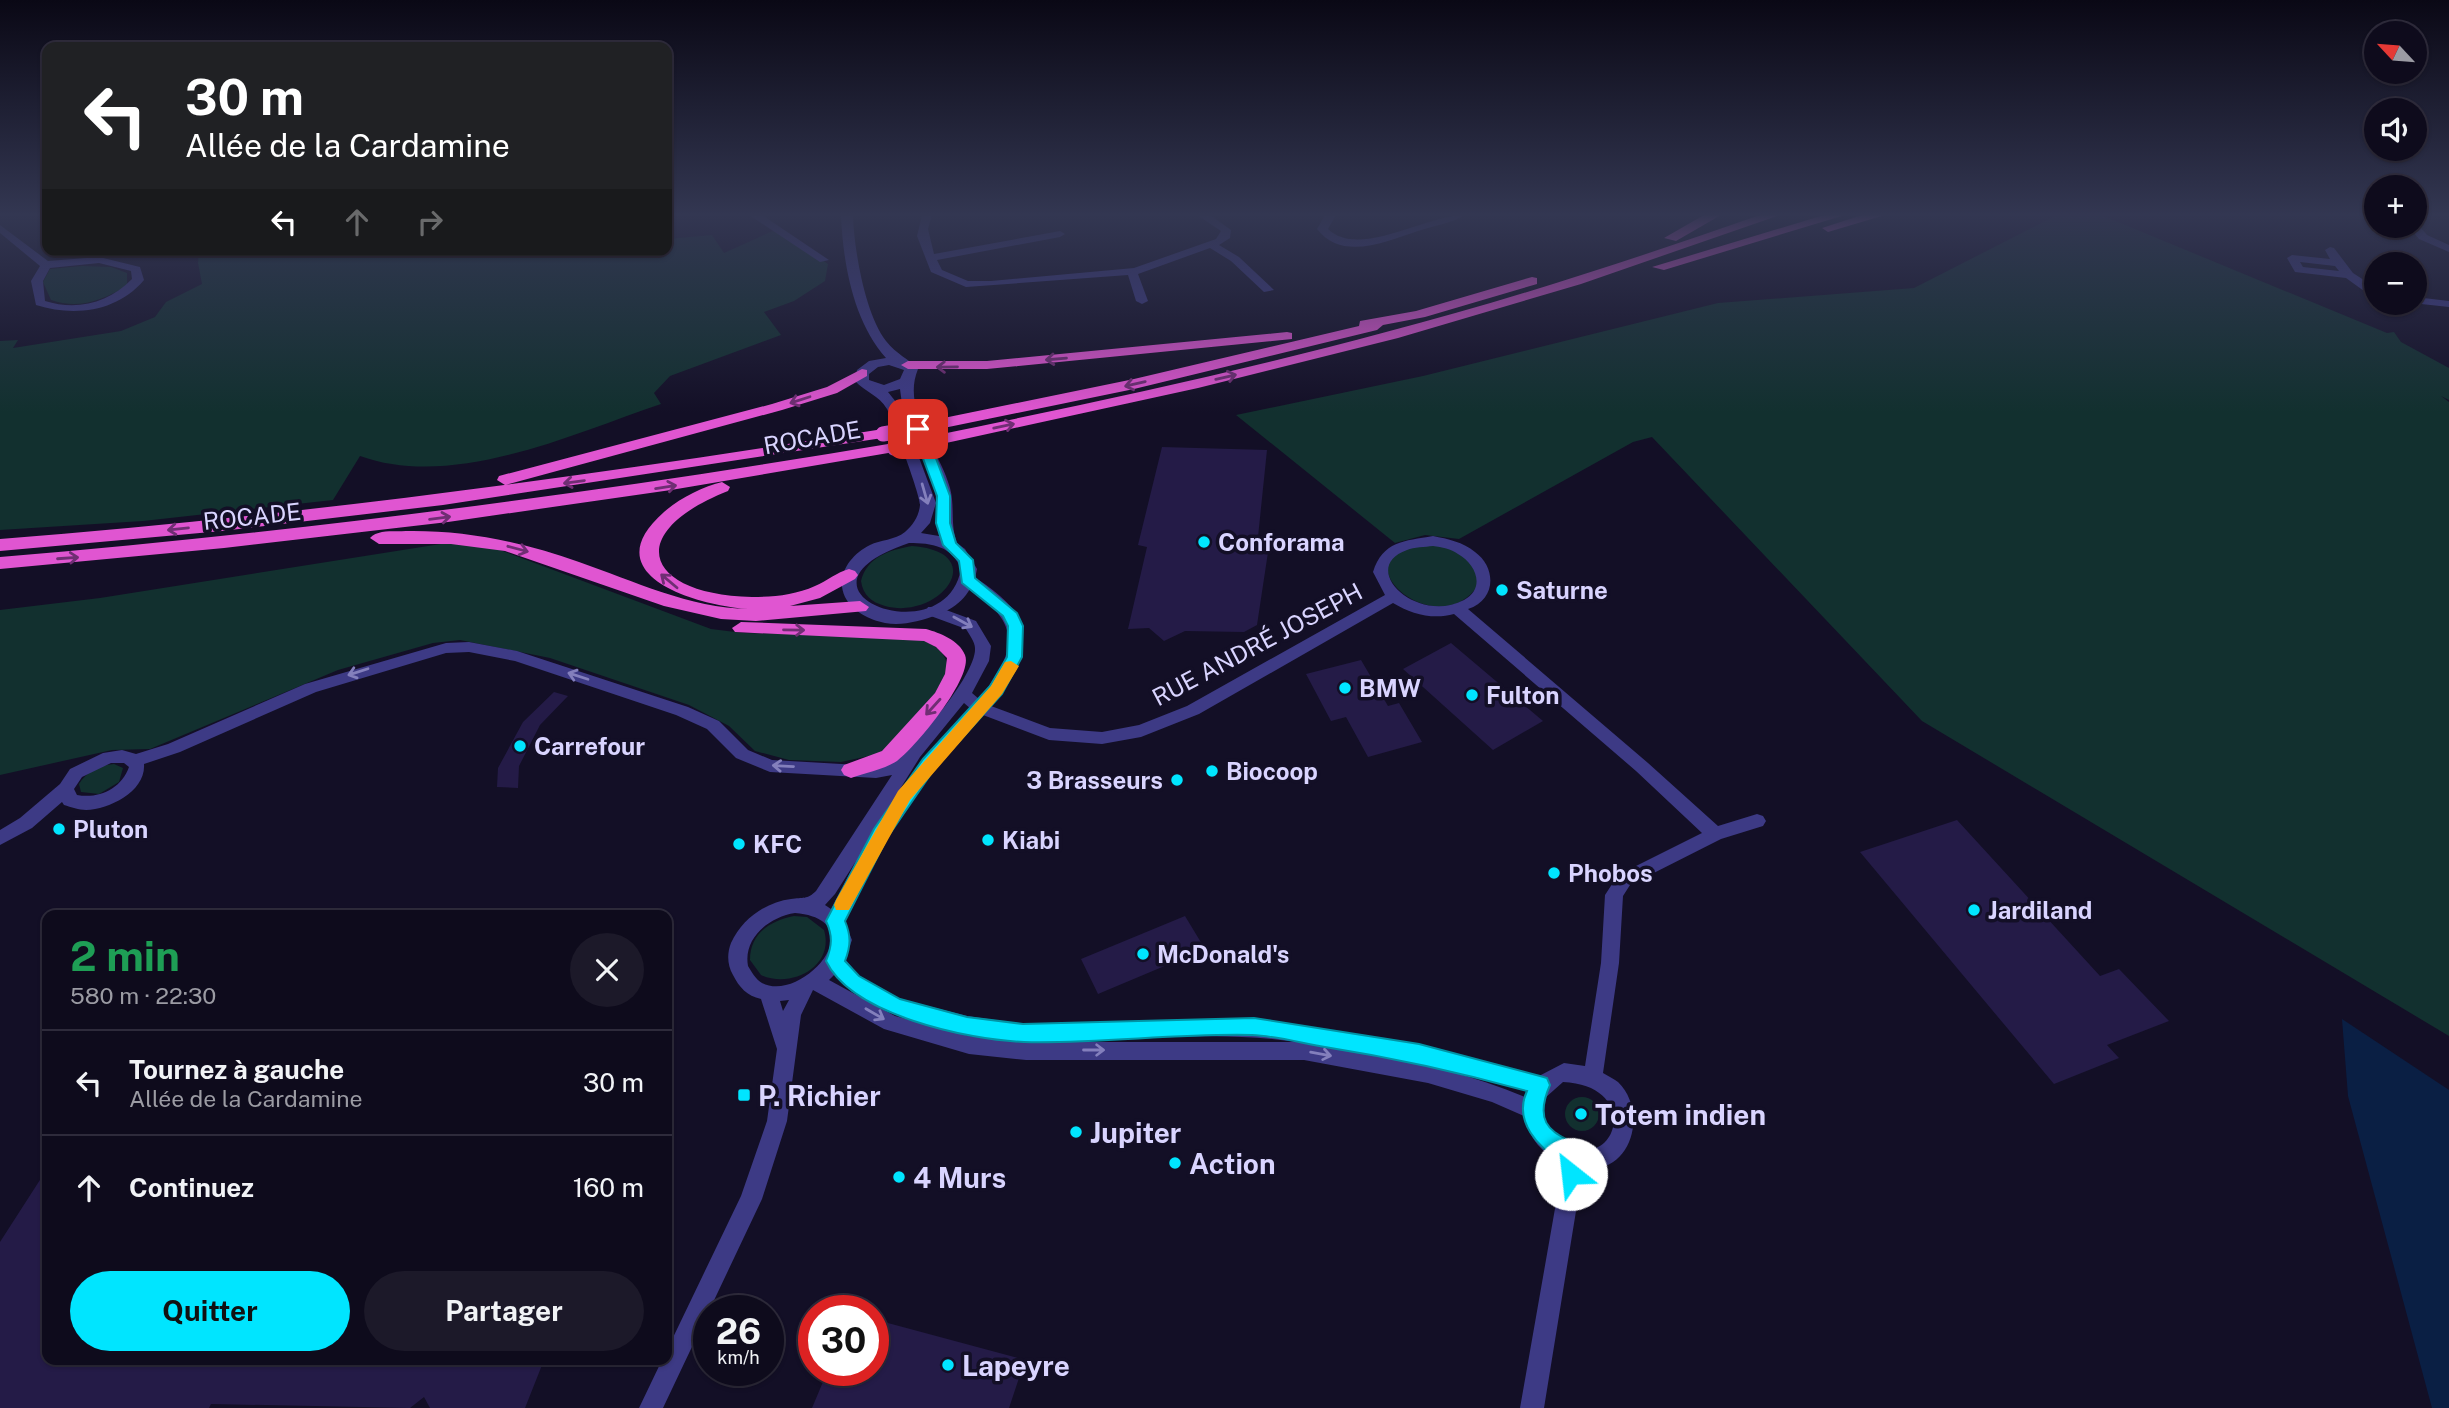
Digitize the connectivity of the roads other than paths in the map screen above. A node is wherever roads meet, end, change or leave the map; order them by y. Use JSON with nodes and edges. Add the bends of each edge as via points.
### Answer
{"nodes":[{"id":1,"x":37,"y":281,"type":"edge"},
{"id":2,"x":137,"y":281,"type":"edge"},
{"id":3,"x":858,"y":281,"type":"edge"},
{"id":4,"x":958,"y":281,"type":"edge"},
{"id":5,"x":1034,"y":281,"type":"edge"},
{"id":6,"x":1135,"y":281,"type":"edge"},
{"id":7,"x":1258,"y":281,"type":"edge"},
{"id":8,"x":1528,"y":281,"type":"edge"},
{"id":9,"x":1580,"y":281,"type":"edge"},
{"id":10,"x":1610,"y":281,"type":"edge"},
{"id":11,"x":1268,"y":290,"type":"dead end"},
{"id":12,"x":1142,"y":301,"type":"dead end"},
{"id":13,"x":2427,"y":301,"type":"edge"},
{"id":14,"x":2449,"y":303,"type":"edge"},
{"id":15,"x":1416,"y":315,"type":"junction"},
{"id":16,"x":1458,"y":317,"type":"junction"},
{"id":17,"x":876,"y":337,"type":"junction"},
{"id":18,"x":902,"y":363,"type":"junction"},
{"id":19,"x":865,"y":370,"type":"junction"},
{"id":20,"x":906,"y":381,"type":"junction"},
{"id":21,"x":877,"y":389,"type":"junction"},
{"id":22,"x":933,"y":433,"type":"junction"},
{"id":23,"x":889,"y":441,"type":"junction"},
{"id":24,"x":278,"y":519,"type":"junction"},
{"id":25,"x":908,"y":538,"type":"junction"},
{"id":26,"x":0,"y":545,"type":"edge"},
{"id":27,"x":950,"y":545,"type":"junction"},
{"id":28,"x":133,"y":553,"type":"junction"},
{"id":29,"x":0,"y":563,"type":"edge"},
{"id":30,"x":849,"y":575,"type":"junction"},
{"id":31,"x":968,"y":580,"type":"junction"},
{"id":32,"x":636,"y":590,"type":"junction"},
{"id":33,"x":1392,"y":597,"type":"junction"},
{"id":34,"x":860,"y":607,"type":"junction"},
{"id":35,"x":1458,"y":609,"type":"junction"},
{"id":36,"x":933,"y":611,"type":"junction"},
{"id":37,"x":963,"y":694,"type":"junction"},
{"id":38,"x":980,"y":708,"type":"junction"},
{"id":39,"x":915,"y":753,"type":"junction"},
{"id":40,"x":135,"y":761,"type":"junction"},
{"id":41,"x":851,"y":770,"type":"junction"},
{"id":42,"x":71,"y":796,"type":"junction"},
{"id":43,"x":1757,"y":821,"type":"dead end"},
{"id":44,"x":1715,"y":834,"type":"junction"},
{"id":45,"x":0,"y":838,"type":"edge"},
{"id":46,"x":811,"y":906,"type":"junction"},
{"id":47,"x":835,"y":921,"type":"junction"},
{"id":48,"x":835,"y":961,"type":"junction"},
{"id":49,"x":810,"y":985,"type":"junction"},
{"id":50,"x":768,"y":992,"type":"junction"},
{"id":51,"x":1024,"y":1042,"type":"junction"},
{"id":52,"x":785,"y":1047,"type":"junction"},
{"id":53,"x":1593,"y":1076,"type":"junction"},
{"id":54,"x":1540,"y":1085,"type":"junction"},
{"id":55,"x":1532,"y":1110,"type":"junction"},
{"id":56,"x":1574,"y":1157,"type":"junction"},
{"id":57,"x":672,"y":1364,"type":"edge"},
{"id":58,"x":672,"y":1365,"type":"edge"},
{"id":59,"x":651,"y":1408,"type":"edge"},
{"id":60,"x":1532,"y":1408,"type":"edge"}],
"edges":[{"from":1,"to":2,"type":"street","via":[[40,303],[71,310],[106,302]]},
{"from":3,"to":17,"type":"street"},
{"from":4,"to":5,"type":"street","via":[[991,285]]},
{"from":6,"to":12,"type":"street"},
{"from":7,"to":11,"type":"street"},
{"from":8,"to":15,"type":"highway"},
{"from":9,"to":16,"type":"highway","name":"ROCADE"},
{"from":10,"to":16,"type":"highway","via":[[1503,310]]},
{"from":13,"to":14,"type":"street"},
{"from":15,"to":18,"type":"highway","one_way":true,"via":[[1210,346],[976,366]]},
{"from":15,"to":22,"type":"highway","one_way":true},
{"from":22,"to":16,"type":"highway","name":"ROCADE","one_way":true,"via":[[1238,374]]},
{"from":17,"to":18,"type":"street"},
{"from":17,"to":19,"type":"street"},
{"from":18,"to":19,"type":"street","via":[[881,362]]},
{"from":18,"to":20,"type":"street","via":[[911,373]]},
{"from":19,"to":21,"type":"street","via":[[861,377],[865,385]]},
{"from":19,"to":24,"type":"highway","one_way":true,"via":[[832,390],[527,475]]},
{"from":20,"to":21,"type":"street"},
{"from":20,"to":27,"type":"street","via":[[910,406],[943,496],[943,523]]},
{"from":21,"to":25,"type":"street","one_way":true,"via":[[893,407],[928,503],[922,523]]},
{"from":22,"to":23,"type":"highway","name":"ROCADE","bridge":true},
{"from":23,"to":24,"type":"highway","one_way":true},
{"from":28,"to":23,"type":"highway","name":"ROCADE","one_way":true,"via":[[667,487]]},
{"from":30,"to":23,"type":"highway","one_way":true,"via":[[799,599],[728,601],[682,591],[664,580],[650,559],[649,547],[666,517],[704,493]]},
{"from":24,"to":26,"type":"highway","one_way":true},
{"from":25,"to":27,"type":"street"},
{"from":25,"to":30,"type":"street","via":[[877,547],[855,564]]},
{"from":27,"to":31,"type":"street","via":[[966,560]]},
{"from":29,"to":28,"type":"highway","name":"ROCADE","one_way":true},
{"from":28,"to":32,"type":"highway","one_way":true,"via":[[421,536],[525,550]]},
{"from":30,"to":34,"type":"street","via":[[849,592]]},
{"from":31,"to":36,"type":"street","via":[[961,592]]},
{"from":31,"to":38,"type":"street","via":[[1000,602],[1015,626],[1014,657],[1008,673]]},
{"from":32,"to":34,"type":"highway","via":[[723,614],[763,616]]},
{"from":32,"to":41,"type":"highway","one_way":true,"via":[[674,611],[722,626],[904,632],[943,642],[957,657],[942,697],[889,756]]},
{"from":33,"to":35,"type":"street","name":"RUE ANDRÉ JOSEPH","via":[[1423,610]]},
{"from":33,"to":35,"type":"street","name":"RUE ANDRÉ JOSEPH","via":[[1379,574],[1389,553],[1416,542],[1449,544],[1476,559],[1484,570],[1485,582],[1476,598]]},
{"from":33,"to":38,"type":"street","name":"RUE ANDRÉ JOSEPH","via":[[1193,710],[1141,731],[1102,738],[1049,734]]},
{"from":34,"to":36,"type":"street","via":[[894,618]]},
{"from":35,"to":44,"type":"street"},
{"from":36,"to":37,"type":"street","one_way":true,"via":[[971,625],[983,646],[974,678]]},
{"from":37,"to":38,"type":"street","name":"RUE ANDRÉ JOSEPH"},
{"from":37,"to":39,"type":"street"},
{"from":38,"to":47,"type":"street","via":[[904,795]]},
{"from":39,"to":41,"type":"street","via":[[894,768]]},
{"from":39,"to":46,"type":"street","via":[[867,825],[843,872]]},
{"from":41,"to":40,"type":"street","one_way":true,"via":[[770,766],[742,754],[713,725],[682,711],[517,656],[469,647],[446,648],[312,688]]},
{"from":40,"to":42,"type":"street","via":[[120,756],[97,761],[76,774]]},
{"from":40,"to":42,"type":"street","via":[[135,775],[124,789],[96,802]]},
{"from":42,"to":45,"type":"street"},
{"from":43,"to":44,"type":"street"},
{"from":44,"to":53,"type":"street","via":[[1624,880],[1614,894]]},
{"from":46,"to":47,"type":"street"},
{"from":46,"to":50,"type":"street","via":[[777,910],[761,918],[742,939],[737,959],[742,976]]},
{"from":47,"to":48,"type":"street","via":[[841,947]]},
{"from":48,"to":49,"type":"street"},
{"from":48,"to":51,"type":"street","via":[[852,982],[896,1006]]},
{"from":49,"to":50,"type":"street","via":[[786,993]]},
{"from":49,"to":51,"type":"street","one_way":true,"via":[[891,1023],[969,1045]]},
{"from":49,"to":52,"type":"street","via":[[790,1015]]},
{"from":50,"to":52,"type":"street"},
{"from":51,"to":54,"type":"street","via":[[1254,1027],[1419,1053]]},
{"from":51,"to":55,"type":"street","one_way":true,"via":[[1304,1051],[1428,1074]]},
{"from":52,"to":57,"type":"street","via":[[777,1121],[751,1199]]},
{"from":53,"to":54,"type":"street","via":[[1564,1072]]},
{"from":53,"to":56,"type":"street","via":[[1618,1096],[1627,1124],[1615,1149],[1596,1157]]},
{"from":54,"to":55,"type":"street"},
{"from":55,"to":56,"type":"street","via":[[1541,1134]]},
{"from":56,"to":60,"type":"street"},
{"from":58,"to":59,"type":"street"}]}
